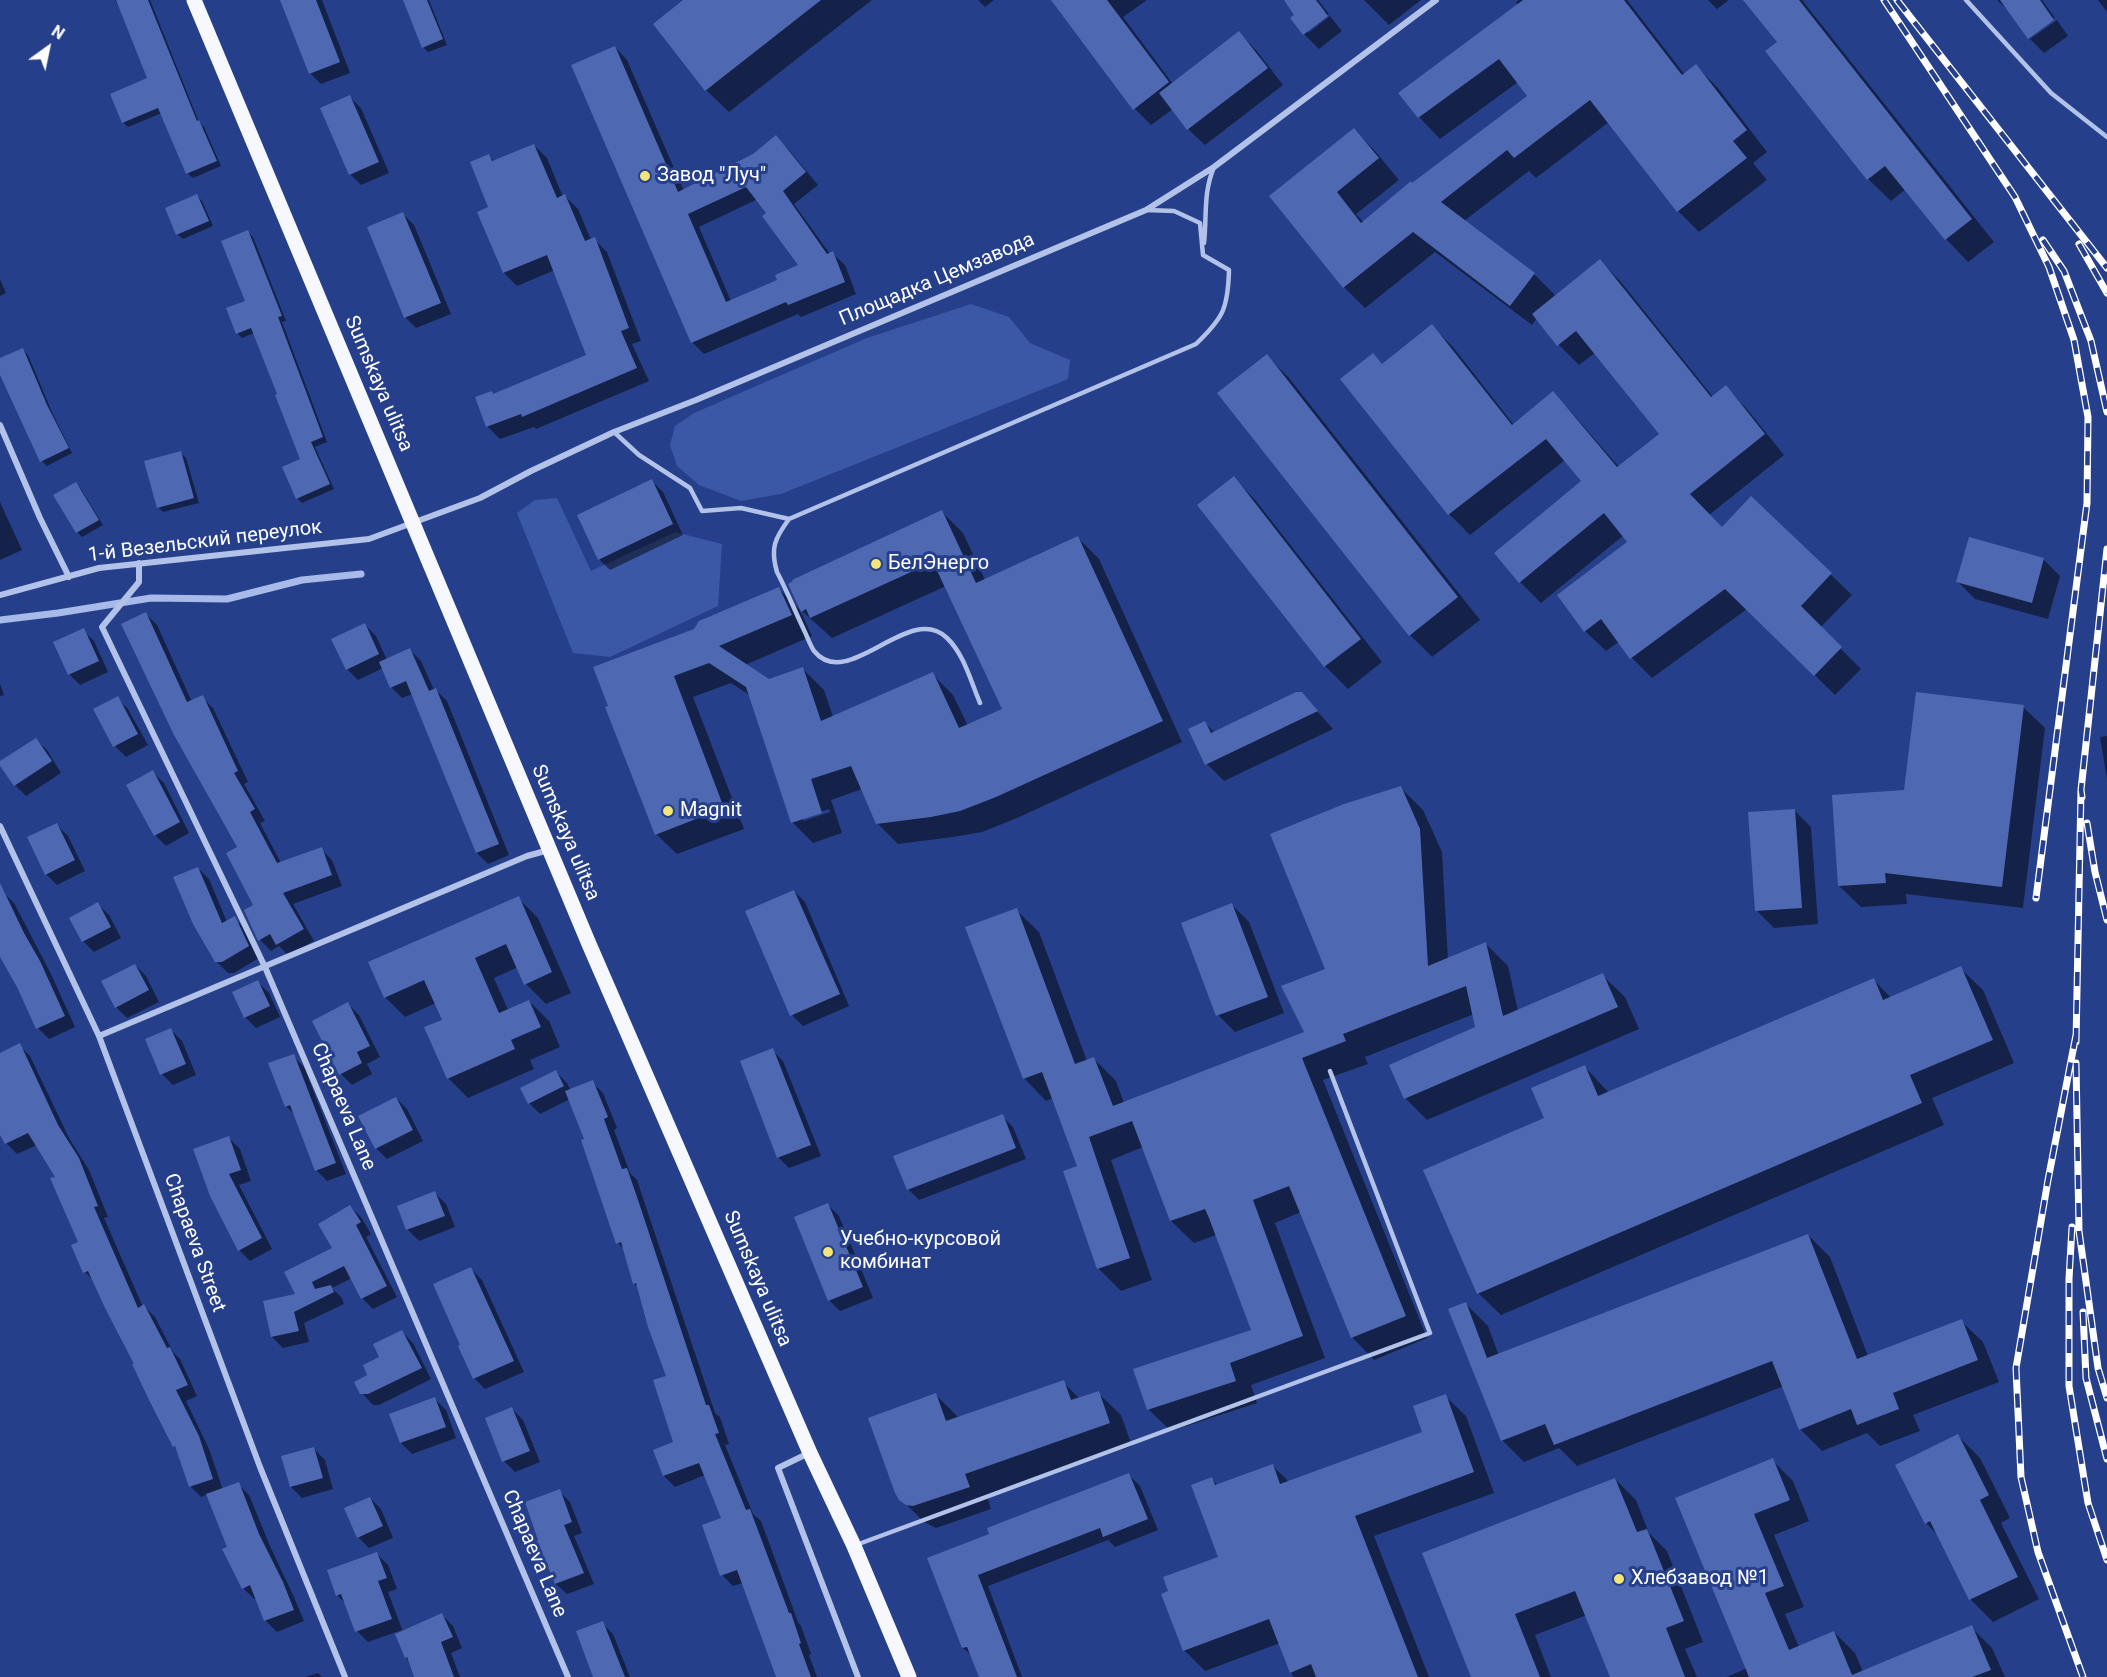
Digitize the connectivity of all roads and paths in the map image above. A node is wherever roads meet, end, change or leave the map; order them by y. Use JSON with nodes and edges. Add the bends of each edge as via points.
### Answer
{"nodes":[{"id":1,"x":194,"y":0,"type":"edge"},
{"id":2,"x":1436,"y":0,"type":"edge"},
{"id":3,"x":1966,"y":0,"type":"edge"},
{"id":4,"x":2107,"y":137,"type":"edge"},
{"id":5,"x":1214,"y":167,"type":"junction"},
{"id":6,"x":1146,"y":210,"type":"junction"},
{"id":7,"x":1203,"y":255,"type":"junction"},
{"id":8,"x":0,"y":425,"type":"edge"},
{"id":9,"x":614,"y":432,"type":"junction"},
{"id":10,"x":789,"y":519,"type":"junction"},
{"id":11,"x":413,"y":522,"type":"junction"},
{"id":12,"x":139,"y":563,"type":"junction"},
{"id":13,"x":69,"y":577,"type":"junction"},
{"id":14,"x":0,"y":594,"type":"edge"},
{"id":15,"x":980,"y":703,"type":"dead end"},
{"id":16,"x":0,"y":826,"type":"edge"},
{"id":17,"x":550,"y":850,"type":"junction"},
{"id":18,"x":265,"y":967,"type":"junction"},
{"id":19,"x":99,"y":1036,"type":"junction"},
{"id":20,"x":1330,"y":1071,"type":"dead end"},
{"id":21,"x":810,"y":1453,"type":"junction"},
{"id":22,"x":854,"y":1546,"type":"junction"},
{"id":23,"x":345,"y":1677,"type":"edge"},
{"id":24,"x":568,"y":1677,"type":"edge"},
{"id":25,"x":858,"y":1677,"type":"edge"},
{"id":26,"x":909,"y":1677,"type":"edge"}],
"edges":[{"from":1,"to":11,"type":"main road","name":"Sumskaya ulitsa"},
{"from":2,"to":5,"type":"street","name":"Площадка Цемзавода"},
{"from":3,"to":4,"type":"lane","via":[[2051,93]]},
{"from":5,"to":6,"type":"street","name":"Площадка Цемзавода"},
{"from":5,"to":7,"type":"lane","via":[[1205,197]]},
{"from":6,"to":7,"type":"lane","via":[[1174,211],[1200,223]]},
{"from":6,"to":9,"type":"street","name":"Площадка Цемзавода"},
{"from":7,"to":10,"type":"lane","via":[[1229,270],[1228,299],[1216,324],[1196,344]]},
{"from":8,"to":13,"type":"street"},
{"from":9,"to":10,"type":"lane","via":[[639,455],[690,488],[702,511],[741,508]]},
{"from":9,"to":11,"type":"street","name":"Площадка Цемзавода","via":[[480,498]]},
{"from":10,"to":15,"type":"lane","via":[[777,536],[773,559],[814,650],[825,660],[846,662],[902,634],[927,628],[946,636]]},
{"from":11,"to":12,"type":"street","name":"1-й Везельский переулок","via":[[369,539]]},
{"from":11,"to":17,"type":"main road","name":"Sumskaya ulitsa"},
{"from":12,"to":13,"type":"street","name":"1-й Везельский переулок"},
{"from":12,"to":18,"type":"street","name":"Chapaeva Lane","via":[[139,582],[102,627]]},
{"from":13,"to":14,"type":"street","name":"1-й Везельский переулок"},
{"from":16,"to":19,"type":"street","name":"Chapaeva Street"},
{"from":17,"to":18,"type":"street","via":[[527,856]]},
{"from":17,"to":21,"type":"main road","name":"Sumskaya ulitsa"},
{"from":18,"to":19,"type":"street"},
{"from":18,"to":24,"type":"street","name":"Chapaeva Lane"},
{"from":19,"to":23,"type":"street","name":"Chapaeva Street","via":[[256,1456]]},
{"from":20,"to":22,"type":"lane","via":[[1430,1333]]},
{"from":21,"to":22,"type":"main road","name":"Sumskaya ulitsa"},
{"from":21,"to":25,"type":"street","via":[[778,1468]]},
{"from":22,"to":26,"type":"main road","name":"Sumskaya ulitsa"}]}
